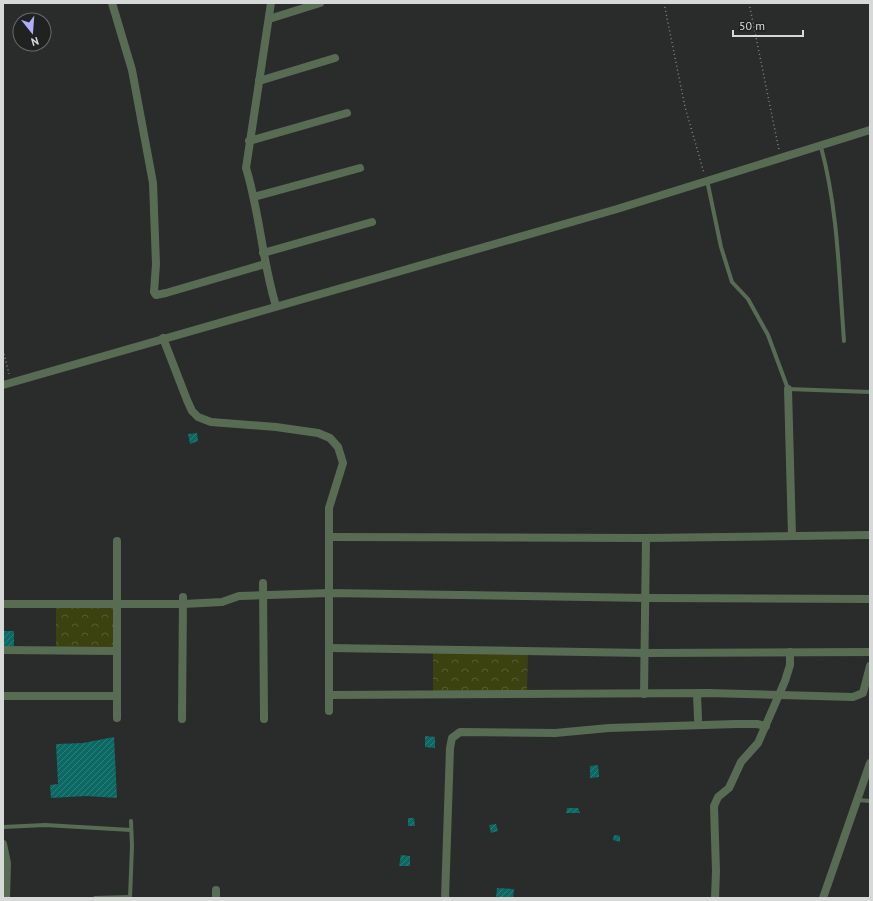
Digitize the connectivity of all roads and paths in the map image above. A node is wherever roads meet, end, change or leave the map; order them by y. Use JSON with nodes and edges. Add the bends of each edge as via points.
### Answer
{"nodes":[{"id":1,"x":112,"y":3,"type":"edge"},
{"id":2,"x":271,"y":3,"type":"edge"},
{"id":3,"x":320,"y":3,"type":"edge"},
{"id":4,"x":664,"y":3,"type":"edge"},
{"id":5,"x":749,"y":3,"type":"edge"},
{"id":6,"x":269,"y":19,"type":"junction"},
{"id":7,"x":335,"y":58,"type":"dead end"},
{"id":8,"x":259,"y":81,"type":"junction"},
{"id":9,"x":347,"y":113,"type":"dead end"},
{"id":10,"x":870,"y":130,"type":"edge"},
{"id":11,"x":249,"y":141,"type":"junction"},
{"id":12,"x":821,"y":147,"type":"junction"},
{"id":13,"x":781,"y":158,"type":"junction"},
{"id":14,"x":360,"y":168,"type":"dead end"},
{"id":15,"x":707,"y":180,"type":"junction"},
{"id":16,"x":254,"y":198,"type":"junction"},
{"id":17,"x":372,"y":222,"type":"dead end"},
{"id":18,"x":263,"y":253,"type":"junction"},
{"id":19,"x":265,"y":264,"type":"junction"},
{"id":20,"x":276,"y":306,"type":"junction"},
{"id":21,"x":163,"y":338,"type":"junction"},
{"id":22,"x":844,"y":341,"type":"dead end"},
{"id":23,"x":3,"y":350,"type":"edge"},
{"id":24,"x":7,"y":383,"type":"edge"},
{"id":25,"x":788,"y":389,"type":"junction"},
{"id":26,"x":870,"y":392,"type":"edge"},
{"id":27,"x":870,"y":535,"type":"edge"},
{"id":28,"x":792,"y":536,"type":"junction"},
{"id":29,"x":329,"y":537,"type":"junction"},
{"id":30,"x":646,"y":538,"type":"junction"},
{"id":31,"x":117,"y":541,"type":"dead end"},
{"id":32,"x":263,"y":583,"type":"dead end"},
{"id":33,"x":329,"y":593,"type":"junction"},
{"id":34,"x":263,"y":595,"type":"junction"},
{"id":35,"x":647,"y":598,"type":"junction"},
{"id":36,"x":870,"y":599,"type":"edge"},
{"id":37,"x":183,"y":600,"type":"junction"},
{"id":38,"x":3,"y":604,"type":"edge"},
{"id":39,"x":116,"y":604,"type":"junction"},
{"id":40,"x":329,"y":648,"type":"junction"},
{"id":41,"x":3,"y":650,"type":"edge"},
{"id":42,"x":117,"y":651,"type":"junction"},
{"id":43,"x":790,"y":652,"type":"junction"},
{"id":44,"x":870,"y":652,"type":"edge"},
{"id":45,"x":645,"y":653,"type":"junction"},
{"id":46,"x":870,"y":666,"type":"edge"},
{"id":47,"x":697,"y":693,"type":"junction"},
{"id":48,"x":644,"y":694,"type":"junction"},
{"id":49,"x":329,"y":695,"type":"junction"},
{"id":50,"x":778,"y":695,"type":"junction"},
{"id":51,"x":3,"y":696,"type":"edge"},
{"id":52,"x":117,"y":696,"type":"junction"},
{"id":53,"x":329,"y":711,"type":"dead end"},
{"id":54,"x":117,"y":718,"type":"dead end"},
{"id":55,"x":182,"y":719,"type":"dead end"},
{"id":56,"x":264,"y":719,"type":"dead end"},
{"id":57,"x":698,"y":719,"type":"dead end"},
{"id":58,"x":766,"y":726,"type":"junction"},
{"id":59,"x":870,"y":763,"type":"edge"},
{"id":60,"x":858,"y":800,"type":"junction"},
{"id":61,"x":870,"y":801,"type":"edge"},
{"id":62,"x":131,"y":821,"type":"dead end"},
{"id":63,"x":3,"y":827,"type":"edge"},
{"id":64,"x":131,"y":830,"type":"junction"},
{"id":65,"x":3,"y":844,"type":"edge"},
{"id":66,"x":6,"y":898,"type":"edge"},
{"id":67,"x":95,"y":898,"type":"edge"},
{"id":68,"x":130,"y":898,"type":"edge"},
{"id":69,"x":445,"y":898,"type":"edge"},
{"id":70,"x":715,"y":898,"type":"edge"},
{"id":71,"x":823,"y":898,"type":"edge"}],
"edges":[{"from":1,"to":19,"type":"street","via":[[132,70],[153,183],[156,264],[154,292],[156,295],[166,293]]},
{"from":2,"to":6,"type":"street"},
{"from":3,"to":6,"type":"street"},
{"from":4,"to":15,"type":"path","via":[[685,107]]},
{"from":5,"to":13,"type":"path"},
{"from":6,"to":8,"type":"street"},
{"from":7,"to":8,"type":"street"},
{"from":8,"to":11,"type":"street"},
{"from":9,"to":11,"type":"street"},
{"from":10,"to":12,"type":"street"},
{"from":11,"to":16,"type":"street","via":[[246,168]]},
{"from":12,"to":13,"type":"street"},
{"from":12,"to":22,"type":"lane","via":[[828,170],[837,245]]},
{"from":13,"to":15,"type":"street"},
{"from":14,"to":16,"type":"street"},
{"from":15,"to":20,"type":"street","via":[[617,209]]},
{"from":15,"to":25,"type":"lane","via":[[721,247],[732,282],[748,299],[768,334]]},
{"from":16,"to":18,"type":"street"},
{"from":17,"to":18,"type":"street"},
{"from":18,"to":19,"type":"street"},
{"from":19,"to":20,"type":"street"},
{"from":20,"to":21,"type":"street"},
{"from":21,"to":24,"type":"street"},
{"from":21,"to":29,"type":"street","via":[[192,412],[198,417],[211,422],[318,433],[330,438],[338,447],[343,463],[329,508]]},
{"from":23,"to":24,"type":"path"},
{"from":25,"to":26,"type":"lane"},
{"from":25,"to":28,"type":"street"},
{"from":27,"to":28,"type":"street"},
{"from":28,"to":30,"type":"street"},
{"from":29,"to":30,"type":"street"},
{"from":29,"to":33,"type":"street"},
{"from":30,"to":35,"type":"street"},
{"from":31,"to":39,"type":"street"},
{"from":32,"to":34,"type":"street"},
{"from":33,"to":34,"type":"street"},
{"from":33,"to":35,"type":"street"},
{"from":33,"to":40,"type":"street"},
{"from":34,"to":37,"type":"street","via":[[239,596],[222,602]]},
{"from":34,"to":56,"type":"street"},
{"from":35,"to":36,"type":"street"},
{"from":35,"to":45,"type":"street"},
{"from":37,"to":39,"type":"street"},
{"from":37,"to":55,"type":"street"},
{"from":38,"to":39,"type":"street"},
{"from":39,"to":42,"type":"street"},
{"from":40,"to":45,"type":"street"},
{"from":40,"to":49,"type":"street"},
{"from":41,"to":42,"type":"street"},
{"from":42,"to":52,"type":"street"},
{"from":43,"to":44,"type":"street"},
{"from":43,"to":45,"type":"street"},
{"from":43,"to":50,"type":"street","via":[[790,665]]},
{"from":45,"to":48,"type":"street"},
{"from":46,"to":50,"type":"street","via":[[863,693],[858,696]]},
{"from":47,"to":48,"type":"street"},
{"from":47,"to":50,"type":"street"},
{"from":47,"to":57,"type":"street"},
{"from":48,"to":49,"type":"street"},
{"from":49,"to":53,"type":"street"},
{"from":50,"to":58,"type":"street"},
{"from":51,"to":52,"type":"street"},
{"from":52,"to":54,"type":"street"},
{"from":58,"to":69,"type":"street","via":[[736,724],[608,728],[555,733],[456,734],[452,738],[450,748]]},
{"from":58,"to":70,"type":"street","via":[[758,743],[741,762],[730,788],[718,797],[714,806]]},
{"from":59,"to":60,"type":"street"},
{"from":60,"to":61,"type":"lane"},
{"from":60,"to":71,"type":"street"},
{"from":62,"to":64,"type":"lane"},
{"from":63,"to":64,"type":"lane","via":[[45,825]]},
{"from":64,"to":68,"type":"lane"},
{"from":65,"to":66,"type":"street","via":[[7,863]]},
{"from":67,"to":68,"type":"lane"}]}
